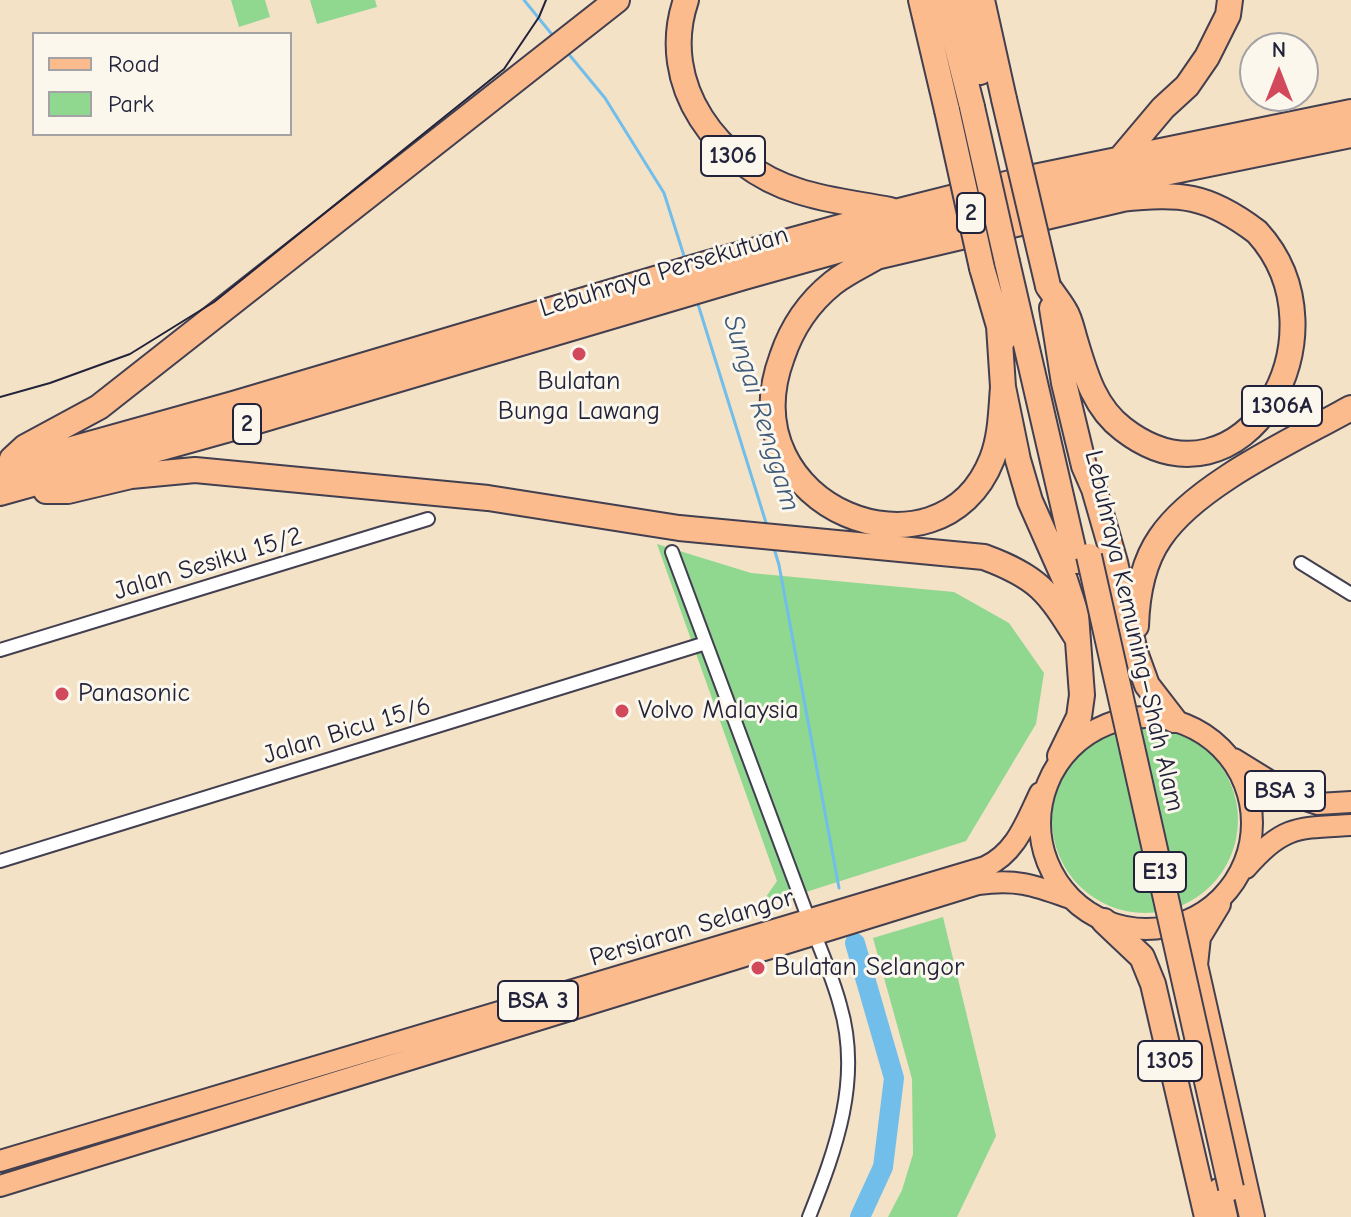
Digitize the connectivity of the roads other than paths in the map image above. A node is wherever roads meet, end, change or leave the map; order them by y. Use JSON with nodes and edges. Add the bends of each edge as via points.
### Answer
{"nodes":[{"id":1,"x":617,"y":0,"type":"edge"},
{"id":2,"x":686,"y":0,"type":"edge"},
{"id":3,"x":945,"y":0,"type":"edge"},
{"id":4,"x":964,"y":0,"type":"edge"},
{"id":5,"x":1230,"y":0,"type":"edge"},
{"id":6,"x":920,"y":5,"type":"edge"},
{"id":7,"x":985,"y":6,"type":"edge"},
{"id":8,"x":988,"y":103,"type":"junction"},
{"id":9,"x":1351,"y":112,"type":"edge"},
{"id":10,"x":1351,"y":135,"type":"edge"},
{"id":11,"x":1120,"y":159,"type":"junction"},
{"id":12,"x":1201,"y":163,"type":"junction"},
{"id":13,"x":1120,"y":199,"type":"junction"},
{"id":14,"x":895,"y":212,"type":"junction"},
{"id":15,"x":880,"y":255,"type":"junction"},
{"id":16,"x":1015,"y":260,"type":"junction"},
{"id":17,"x":712,"y":274,"type":"junction"},
{"id":18,"x":744,"y":277,"type":"junction"},
{"id":19,"x":1048,"y":286,"type":"junction"},
{"id":20,"x":999,"y":326,"type":"junction"},
{"id":21,"x":1003,"y":387,"type":"junction"},
{"id":22,"x":1351,"y":408,"type":"edge"},
{"id":23,"x":1050,"y":451,"type":"junction"},
{"id":24,"x":1084,"y":466,"type":"junction"},
{"id":25,"x":2,"y":480,"type":"edge"},
{"id":26,"x":1080,"y":518,"type":"junction"},
{"id":27,"x":428,"y":519,"type":"dead end"},
{"id":28,"x":672,"y":552,"type":"dead end"},
{"id":29,"x":1082,"y":559,"type":"junction"},
{"id":30,"x":1301,"y":563,"type":"dead end"},
{"id":31,"x":1351,"y":594,"type":"edge"},
{"id":32,"x":1077,"y":638,"type":"junction"},
{"id":33,"x":706,"y":643,"type":"junction"},
{"id":34,"x":0,"y":650,"type":"edge"},
{"id":35,"x":1135,"y":652,"type":"junction"},
{"id":36,"x":1174,"y":720,"type":"junction"},
{"id":37,"x":1227,"y":754,"type":"junction"},
{"id":38,"x":1060,"y":756,"type":"junction"},
{"id":39,"x":1040,"y":793,"type":"junction"},
{"id":40,"x":1351,"y":802,"type":"edge"},
{"id":41,"x":1351,"y":825,"type":"edge"},
{"id":42,"x":0,"y":861,"type":"edge"},
{"id":43,"x":1242,"y":873,"type":"junction"},
{"id":44,"x":1070,"y":898,"type":"junction"},
{"id":45,"x":1218,"y":904,"type":"junction"},
{"id":46,"x":1104,"y":921,"type":"junction"},
{"id":47,"x":812,"y":928,"type":"junction"},
{"id":48,"x":0,"y":1161,"type":"edge"},
{"id":49,"x":0,"y":1186,"type":"edge"},
{"id":50,"x":1225,"y":1190,"type":"junction"},
{"id":51,"x":809,"y":1217,"type":"edge"},
{"id":52,"x":1207,"y":1217,"type":"edge"},
{"id":53,"x":1225,"y":1217,"type":"edge"},
{"id":54,"x":1239,"y":1217,"type":"edge"},
{"id":55,"x":1252,"y":1217,"type":"edge"}],
"edges":[{"from":1,"to":25,"type":"highway","via":[[111,398],[25,447]]},
{"from":2,"to":14,"type":"highway","number":"1306","via":[[678,38],[681,71],[704,126],[730,154],[762,176],[798,191]]},
{"from":3,"to":8,"type":"highway"},
{"from":4,"to":8,"type":"highway"},
{"from":5,"to":11,"type":"highway","via":[[1207,57],[1187,86]]},
{"from":6,"to":20,"type":"highway","bridge":true},
{"from":7,"to":8,"type":"highway"},
{"from":8,"to":16,"type":"highway","name":"Lebuhraya Kemuning–Shah Alam","number":"E13"},
{"from":8,"to":19,"type":"highway","bridge":true},
{"from":9,"to":11,"type":"highway","name":"Lebuhraya Persekutuan","number":"2"},
{"from":10,"to":12,"type":"highway","name":"Lebuhraya Persekutuan","number":"2"},
{"from":11,"to":14,"type":"highway","name":"Lebuhraya Persekutuan","number":"2"},
{"from":12,"to":13,"type":"highway","via":[[1162,189]]},
{"from":12,"to":18,"type":"highway","name":"Lebuhraya Persekutuan","number":"2","via":[[983,210]]},
{"from":13,"to":15,"type":"highway"},
{"from":13,"to":19,"type":"highway","number":"1306A","via":[[1158,195],[1207,201],[1278,248],[1298,280],[1309,316],[1309,338],[1299,378],[1268,424],[1216,451],[1182,452],[1148,444],[1122,429],[1096,398],[1066,313]]},
{"from":14,"to":17,"type":"highway","name":"Lebuhraya Persekutuan","number":"2"},
{"from":15,"to":18,"type":"highway","via":[[792,278]]},
{"from":15,"to":21,"type":"highway","via":[[834,283],[808,307],[776,373],[773,426],[793,472],[809,491],[829,507],[875,524],[922,522],[948,511],[970,493],[992,460]]},
{"from":16,"to":23,"type":"highway","name":"Lebuhraya Kemuning–Shah Alam","number":"E13"},
{"from":16,"to":26,"type":"highway","name":"Lebuhraya Kemuning–Shah Alam","number":"E13"},
{"from":17,"to":18,"type":"highway","name":"Lebuhraya Persekutuan","number":"2"},
{"from":17,"to":25,"type":"highway","name":"Lebuhraya Persekutuan","number":"2","via":[[363,367]]},
{"from":19,"to":24,"type":"highway"},
{"from":20,"to":21,"type":"highway"},
{"from":20,"to":23,"type":"highway","via":[[1029,422]]},
{"from":21,"to":32,"type":"highway","via":[[1030,501],[1065,580]]},
{"from":22,"to":35,"type":"highway","via":[[1210,488],[1175,520],[1159,539],[1141,582]]},
{"from":23,"to":29,"type":"highway","name":"Lebuhraya Kemuning–Shah Alam","number":"E13"},
{"from":24,"to":26,"type":"highway"},
{"from":24,"to":35,"type":"highway","via":[[1115,562]]},
{"from":25,"to":32,"type":"highway","via":[[68,491],[131,476],[195,470],[488,498],[679,528],[984,557],[1039,585]]},
{"from":26,"to":29,"type":"highway","name":"Lebuhraya Kemuning–Shah Alam","number":"E13"},
{"from":27,"to":34,"type":"street","name":"Jalan Sesiku 15/2"},
{"from":28,"to":33,"type":"street"},
{"from":29,"to":50,"type":"highway","name":"Lebuhraya Kemuning–Shah Alam","number":"E13"},
{"from":30,"to":31,"type":"street"},
{"from":32,"to":38,"type":"highway","via":[[1079,717]]},
{"from":33,"to":42,"type":"street","name":"Jalan Bicu 15/6"},
{"from":33,"to":47,"type":"street"},
{"from":35,"to":36,"type":"highway","via":[[1147,685]]},
{"from":36,"to":37,"type":"main road","via":[[1203,733]]},
{"from":36,"to":38,"type":"main road","via":[[1133,717],[1092,729]]},
{"from":37,"to":40,"type":"main road","number":"BSA 3","via":[[1294,796],[1318,804]]},
{"from":37,"to":43,"type":"main road","via":[[1251,803],[1249,851]]},
{"from":38,"to":39,"type":"main road"},
{"from":39,"to":44,"type":"main road","via":[[1045,846]]},
{"from":39,"to":47,"type":"main road","name":"Persiaran Selangor","number":"BSA 3","via":[[1014,845],[999,860]]},
{"from":41,"to":43,"type":"main road","number":"BSA 3","via":[[1287,831]]},
{"from":43,"to":45,"type":"main road"},
{"from":44,"to":46,"type":"main road"},
{"from":44,"to":47,"type":"main road","name":"Persiaran Selangor","number":"BSA 3","via":[[1005,880]]},
{"from":45,"to":46,"type":"main road","via":[[1180,924],[1156,929],[1135,930]]},
{"from":45,"to":55,"type":"highway","via":[[1198,937],[1195,965]]},
{"from":46,"to":52,"type":"highway","number":"1305","via":[[1142,957],[1153,984]]},
{"from":47,"to":48,"type":"main road","name":"Persiaran Selangor","number":"BSA 3"},
{"from":47,"to":49,"type":"main road","name":"Persiaran Selangor","number":"BSA 3"},
{"from":47,"to":51,"type":"street","via":[[841,1007],[848,1079],[842,1123]]},
{"from":50,"to":53,"type":"highway","name":"Lebuhraya Kemuning–Shah Alam","number":"E13"},
{"from":50,"to":54,"type":"highway","name":"Lebuhraya Kemuning–Shah Alam","number":"E13"}]}
